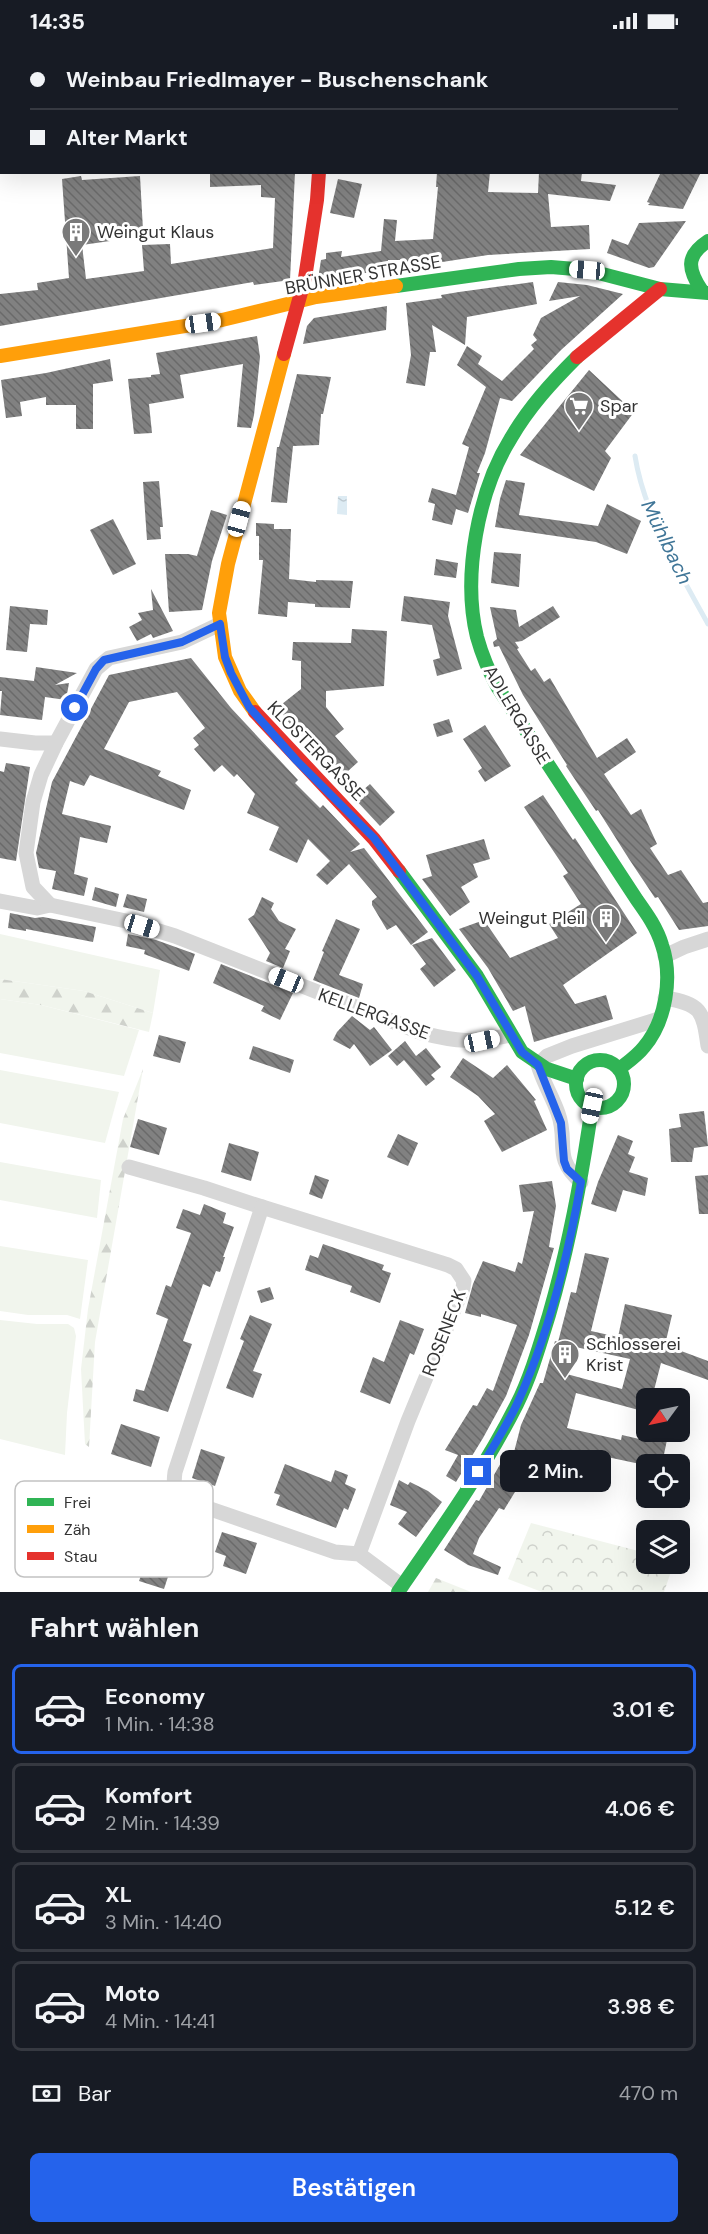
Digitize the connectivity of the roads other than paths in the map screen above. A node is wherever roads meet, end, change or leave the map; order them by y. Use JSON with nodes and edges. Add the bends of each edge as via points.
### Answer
{"nodes":[{"id":1,"x":319,"y":174,"type":"edge"},
{"id":2,"x":708,"y":241,"type":"edge"},
{"id":3,"x":692,"y":256,"type":"junction"},
{"id":4,"x":660,"y":289,"type":"junction"},
{"id":5,"x":705,"y":292,"type":"edge"},
{"id":6,"x":296,"y":303,"type":"junction"},
{"id":7,"x":0,"y":356,"type":"edge"},
{"id":8,"x":220,"y":624,"type":"junction"},
{"id":9,"x":0,"y":739,"type":"edge"},
{"id":10,"x":56,"y":743,"type":"junction"},
{"id":11,"x":0,"y":901,"type":"edge"},
{"id":12,"x":50,"y":905,"type":"junction"},
{"id":13,"x":708,"y":939,"type":"edge"},
{"id":14,"x":665,"y":956,"type":"junction"},
{"id":15,"x":665,"y":998,"type":"junction"},
{"id":16,"x":659,"y":1019,"type":"junction"},
{"id":17,"x":510,"y":1035,"type":"junction"},
{"id":18,"x":708,"y":1046,"type":"edge"},
{"id":19,"x":538,"y":1065,"type":"junction"},
{"id":20,"x":620,"y":1069,"type":"junction"},
{"id":21,"x":577,"y":1079,"type":"junction"},
{"id":22,"x":592,"y":1106,"type":"junction"},
{"id":23,"x":129,"y":1167,"type":"dead end"},
{"id":24,"x":581,"y":1182,"type":"junction"},
{"id":25,"x":262,"y":1207,"type":"junction"},
{"id":26,"x":174,"y":1481,"type":"edge"},
{"id":27,"x":213,"y":1510,"type":"edge"},
{"id":28,"x":359,"y":1554,"type":"junction"},
{"id":29,"x":400,"y":1589,"type":"edge"}],
"edges":[{"from":1,"to":6,"type":"main road","name":"KLOSTERGASSE","via":[[309,256]]},
{"from":2,"to":3,"type":"main road","name":"ADLERGASSE"},
{"from":3,"to":4,"type":"main road","name":"ADLERGASSE"},
{"from":3,"to":5,"type":"main road","via":[[693,277]]},
{"from":4,"to":5,"type":"main road","name":"BRÜNNER STRASSE"},
{"from":4,"to":6,"type":"main road","name":"BRÜNNER STRASSE","via":[[587,270],[551,267]]},
{"from":4,"to":14,"type":"main road","name":"ADLERGASSE","via":[[559,377],[532,406],[510,439],[483,509],[473,560],[471,599],[479,646],[496,684],[651,921]]},
{"from":6,"to":7,"type":"main road","name":"BRÜNNER STRASSE","via":[[222,320]]},
{"from":6,"to":8,"type":"main road","name":"KLOSTERGASSE","via":[[228,564]]},
{"from":8,"to":10,"type":"street","via":[[182,642],[104,660]]},
{"from":8,"to":17,"type":"main road","name":"KLOSTERGASSE","via":[[225,657],[249,707],[374,838],[477,976]]},
{"from":9,"to":10,"type":"street"},
{"from":10,"to":12,"type":"street","via":[[33,802],[26,853],[33,887]]},
{"from":11,"to":12,"type":"street","name":"KELLERGASSE","via":[[37,908]]},
{"from":12,"to":17,"type":"street","name":"KELLERGASSE","via":[[175,936],[422,1034],[454,1041]]},
{"from":13,"to":14,"type":"street"},
{"from":14,"to":15,"type":"main road","name":"ADLERGASSE"},
{"from":15,"to":16,"type":"main road","name":"ADLERGASSE"},
{"from":15,"to":18,"type":"street","via":[[685,1001],[696,1008],[705,1019]]},
{"from":16,"to":19,"type":"street","via":[[572,1046],[547,1056]]},
{"from":16,"to":20,"type":"main road","name":"ADLERGASSE","via":[[645,1047]]},
{"from":17,"to":19,"type":"main road","name":"KLOSTERGASSE"},
{"from":19,"to":21,"type":"main road","name":"KLOSTERGASSE"},
{"from":19,"to":24,"type":"street","via":[[561,1123],[564,1161]]},
{"from":20,"to":21,"type":"main road","via":[[608,1061],[595,1060],[583,1067]]},
{"from":20,"to":22,"type":"main road","via":[[624,1080],[620,1098],[604,1107]]},
{"from":21,"to":22,"type":"main road","via":[[581,1098]]},
{"from":22,"to":24,"type":"main road"},
{"from":23,"to":25,"type":"street","name":"ROSENECK"},
{"from":24,"to":29,"type":"main road","via":[[552,1310],[518,1402],[442,1529]]},
{"from":25,"to":26,"type":"street"},
{"from":25,"to":28,"type":"street","name":"ROSENECK","via":[[448,1265],[464,1281]]},
{"from":27,"to":28,"type":"street","via":[[335,1552]]},
{"from":28,"to":29,"type":"street"}]}
